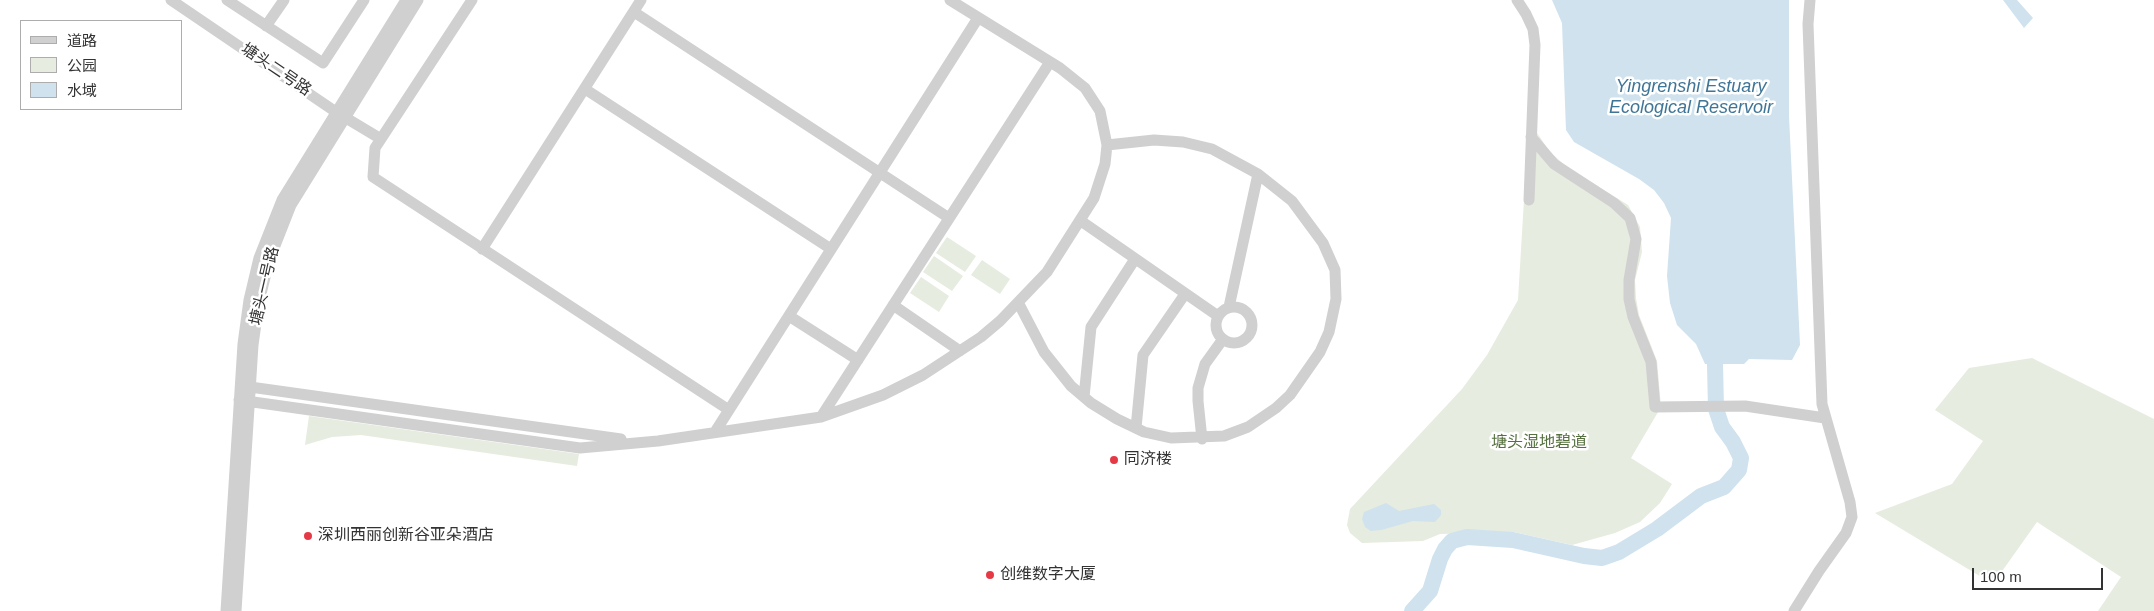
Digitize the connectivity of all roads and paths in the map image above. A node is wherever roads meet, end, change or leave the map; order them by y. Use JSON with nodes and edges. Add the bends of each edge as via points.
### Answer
{"nodes":[{"id":1,"x":172,"y":0,"type":"edge"},
{"id":2,"x":227,"y":0,"type":"edge"},
{"id":3,"x":284,"y":0,"type":"edge"},
{"id":4,"x":364,"y":0,"type":"edge"},
{"id":5,"x":406,"y":0,"type":"edge"},
{"id":6,"x":418,"y":0,"type":"edge"},
{"id":7,"x":472,"y":0,"type":"edge"},
{"id":8,"x":641,"y":0,"type":"edge"},
{"id":9,"x":950,"y":0,"type":"edge"},
{"id":10,"x":1517,"y":0,"type":"edge"},
{"id":11,"x":1810,"y":0,"type":"edge"},
{"id":12,"x":634,"y":12,"type":"junction"},
{"id":13,"x":978,"y":18,"type":"junction"},
{"id":14,"x":266,"y":26,"type":"junction"},
{"id":15,"x":1050,"y":62,"type":"junction"},
{"id":16,"x":584,"y":89,"type":"junction"},
{"id":17,"x":340,"y":114,"type":"junction"},
{"id":18,"x":1531,"y":137,"type":"junction"},
{"id":19,"x":381,"y":139,"type":"junction"},
{"id":20,"x":1107,"y":146,"type":"junction"},
{"id":21,"x":880,"y":172,"type":"junction"},
{"id":22,"x":1258,"y":174,"type":"junction"},
{"id":23,"x":1529,"y":200,"type":"dead end"},
{"id":24,"x":949,"y":218,"type":"junction"},
{"id":25,"x":1080,"y":221,"type":"junction"},
{"id":26,"x":482,"y":249,"type":"junction"},
{"id":27,"x":832,"y":249,"type":"junction"},
{"id":28,"x":1135,"y":259,"type":"junction"},
{"id":29,"x":1185,"y":294,"type":"junction"},
{"id":30,"x":1018,"y":304,"type":"junction"},
{"id":31,"x":893,"y":306,"type":"junction"},
{"id":32,"x":1229,"y":307,"type":"junction"},
{"id":33,"x":789,"y":316,"type":"junction"},
{"id":34,"x":1218,"y":316,"type":"junction"},
{"id":35,"x":1222,"y":339,"type":"junction"},
{"id":36,"x":960,"y":351,"type":"junction"},
{"id":37,"x":858,"y":360,"type":"junction"},
{"id":38,"x":245,"y":386,"type":"junction"},
{"id":39,"x":1084,"y":397,"type":"junction"},
{"id":40,"x":244,"y":400,"type":"junction"},
{"id":41,"x":729,"y":410,"type":"junction"},
{"id":42,"x":821,"y":417,"type":"junction"},
{"id":43,"x":1825,"y":418,"type":"junction"},
{"id":44,"x":1136,"y":428,"type":"junction"},
{"id":45,"x":715,"y":432,"type":"junction"},
{"id":46,"x":1202,"y":439,"type":"junction"},
{"id":47,"x":640,"y":442,"type":"junction"},
{"id":48,"x":226,"y":611,"type":"edge"},
{"id":49,"x":236,"y":611,"type":"edge"},
{"id":50,"x":1794,"y":611,"type":"edge"}],
"edges":[{"from":1,"to":17,"type":"street","name":"塘头二号路"},
{"from":2,"to":14,"type":"street"},
{"from":3,"to":14,"type":"street"},
{"from":4,"to":14,"type":"street","via":[[323,63]]},
{"from":5,"to":17,"type":"street","name":"塘头一号路"},
{"from":6,"to":17,"type":"street","name":"塘头一号路"},
{"from":7,"to":19,"type":"street"},
{"from":8,"to":12,"type":"street"},
{"from":9,"to":13,"type":"street"},
{"from":10,"to":18,"type":"street","via":[[1530,21],[1535,46]]},
{"from":11,"to":43,"type":"street","via":[[1809,43]]},
{"from":12,"to":16,"type":"street"},
{"from":12,"to":21,"type":"street"},
{"from":13,"to":15,"type":"street"},
{"from":13,"to":21,"type":"street"},
{"from":15,"to":20,"type":"street","via":[[1076,80],[1094,98]]},
{"from":15,"to":24,"type":"street"},
{"from":16,"to":26,"type":"street"},
{"from":16,"to":27,"type":"street"},
{"from":17,"to":19,"type":"street","name":"塘头二号路"},
{"from":17,"to":38,"type":"street","name":"塘头一号路","via":[[275,242],[263,281]]},
{"from":18,"to":23,"type":"street"},
{"from":18,"to":43,"type":"street","via":[[1563,172],[1614,203],[1630,218],[1636,240],[1629,299],[1650,362],[1655,407],[1745,406]]},
{"from":19,"to":26,"type":"street","via":[[375,148],[373,177]]},
{"from":20,"to":22,"type":"street","via":[[1154,140],[1184,142],[1225,154]]},
{"from":20,"to":25,"type":"street","via":[[1101,180]]},
{"from":21,"to":24,"type":"street"},
{"from":21,"to":27,"type":"street"},
{"from":22,"to":32,"type":"street"},
{"from":22,"to":46,"type":"street","via":[[1292,200],[1323,243],[1335,270],[1334,315],[1311,367],[1276,408],[1236,433]]},
{"from":24,"to":31,"type":"street"},
{"from":25,"to":28,"type":"street"},
{"from":25,"to":30,"type":"street","via":[[1047,272]]},
{"from":26,"to":41,"type":"street"},
{"from":27,"to":33,"type":"street"},
{"from":28,"to":29,"type":"street"},
{"from":28,"to":39,"type":"street","via":[[1091,327]]},
{"from":29,"to":34,"type":"street"},
{"from":29,"to":44,"type":"street","via":[[1143,355]]},
{"from":30,"to":36,"type":"street"},
{"from":30,"to":39,"type":"street","via":[[1053,366]]},
{"from":31,"to":36,"type":"street"},
{"from":31,"to":37,"type":"street"},
{"from":32,"to":34,"type":"street"},
{"from":32,"to":35,"type":"street","via":[[1245,310],[1252,323],[1251,331],[1237,343]]},
{"from":33,"to":37,"type":"street"},
{"from":33,"to":41,"type":"street"},
{"from":34,"to":35,"type":"street","via":[[1216,330]]},
{"from":35,"to":46,"type":"street","via":[[1205,364],[1198,388]]},
{"from":36,"to":42,"type":"street","via":[[903,385]]},
{"from":37,"to":42,"type":"street"},
{"from":38,"to":40,"type":"street","name":"塘头一号路"},
{"from":38,"to":47,"type":"street"},
{"from":39,"to":44,"type":"street","via":[[1104,412]]},
{"from":40,"to":47,"type":"street","via":[[580,448]]},
{"from":40,"to":48,"type":"street","name":"塘头一号路"},
{"from":40,"to":49,"type":"street","name":"塘头一号路"},
{"from":41,"to":45,"type":"street"},
{"from":42,"to":45,"type":"street"},
{"from":43,"to":50,"type":"street","via":[[1852,517],[1846,533]]},
{"from":44,"to":46,"type":"street","via":[[1171,438]]},
{"from":45,"to":47,"type":"street"}]}
